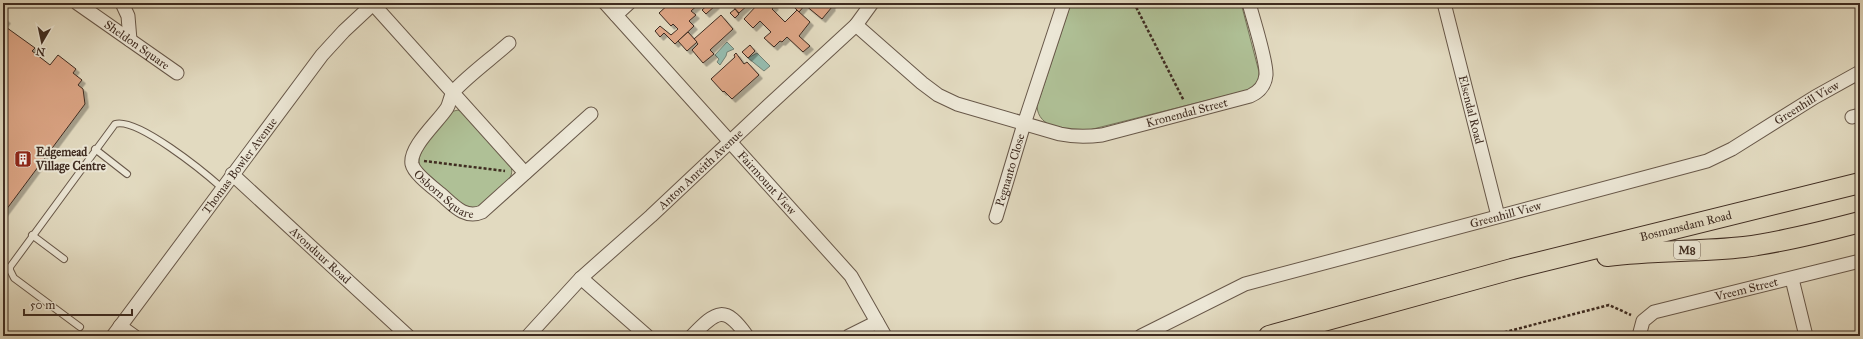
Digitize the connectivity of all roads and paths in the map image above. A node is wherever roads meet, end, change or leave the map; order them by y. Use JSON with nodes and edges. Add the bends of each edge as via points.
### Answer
{"nodes":[{"id":1,"x":77,"y":3,"type":"edge"},
{"id":2,"x":122,"y":3,"type":"edge"},
{"id":3,"x":605,"y":3,"type":"edge"},
{"id":4,"x":628,"y":3,"type":"edge"},
{"id":5,"x":872,"y":3,"type":"edge"},
{"id":6,"x":1064,"y":3,"type":"edge"},
{"id":7,"x":1134,"y":3,"type":"edge"},
{"id":8,"x":1249,"y":3,"type":"edge"},
{"id":9,"x":1444,"y":3,"type":"edge"},
{"id":10,"x":373,"y":4,"type":"edge"},
{"id":11,"x":616,"y":14,"type":"junction"},
{"id":12,"x":856,"y":25,"type":"junction"},
{"id":13,"x":130,"y":40,"type":"junction"},
{"id":14,"x":509,"y":43,"type":"dead end"},
{"id":15,"x":1860,"y":72,"type":"edge"},
{"id":16,"x":177,"y":73,"type":"dead end"},
{"id":17,"x":452,"y":92,"type":"junction"},
{"id":18,"x":1190,"y":112,"type":"junction"},
{"id":19,"x":591,"y":114,"type":"dead end"},
{"id":20,"x":1024,"y":124,"type":"junction"},
{"id":21,"x":731,"y":141,"type":"junction"},
{"id":22,"x":95,"y":149,"type":"junction"},
{"id":23,"x":412,"y":159,"type":"junction"},
{"id":24,"x":525,"y":173,"type":"junction"},
{"id":25,"x":127,"y":174,"type":"dead end"},
{"id":26,"x":232,"y":174,"type":"junction"},
{"id":27,"x":1860,"y":183,"type":"edge"},
{"id":28,"x":222,"y":188,"type":"junction"},
{"id":29,"x":1498,"y":216,"type":"junction"},
{"id":30,"x":996,"y":217,"type":"dead end"},
{"id":31,"x":1860,"y":222,"type":"edge"},
{"id":32,"x":32,"y":235,"type":"junction"},
{"id":33,"x":64,"y":259,"type":"dead end"},
{"id":34,"x":1860,"y":261,"type":"edge"},
{"id":35,"x":1512,"y":269,"type":"junction"},
{"id":36,"x":581,"y":278,"type":"junction"},
{"id":37,"x":1792,"y":279,"type":"junction"},
{"id":38,"x":877,"y":322,"type":"junction"},
{"id":39,"x":80,"y":327,"type":"dead end"},
{"id":40,"x":1640,"y":328,"type":"edge"},
{"id":41,"x":116,"y":331,"type":"edge"},
{"id":42,"x":134,"y":336,"type":"edge"},
{"id":43,"x":408,"y":336,"type":"edge"},
{"id":44,"x":528,"y":336,"type":"edge"},
{"id":45,"x":647,"y":336,"type":"edge"},
{"id":46,"x":692,"y":336,"type":"edge"},
{"id":47,"x":747,"y":336,"type":"edge"},
{"id":48,"x":849,"y":336,"type":"edge"},
{"id":49,"x":885,"y":336,"type":"edge"},
{"id":50,"x":1141,"y":336,"type":"edge"},
{"id":51,"x":1269,"y":336,"type":"edge"},
{"id":52,"x":1490,"y":336,"type":"edge"},
{"id":53,"x":1806,"y":336,"type":"edge"}],
"edges":[{"from":1,"to":13,"type":"street","name":"Sheldon Square"},
{"from":2,"to":13,"type":"street","via":[[128,16]]},
{"from":3,"to":11,"type":"street","name":"Fairmount View"},
{"from":4,"to":11,"type":"street"},
{"from":5,"to":12,"type":"street","name":"Anton Anreith Avenue"},
{"from":6,"to":20,"type":"street"},
{"from":7,"to":18,"type":"path"},
{"from":8,"to":18,"type":"street","name":"Kronendal Street","via":[[1266,70],[1264,83],[1258,92],[1250,96]]},
{"from":9,"to":29,"type":"street","name":"Elsendal Road"},
{"from":10,"to":17,"type":"street"},
{"from":10,"to":26,"type":"street","name":"Thomas Bowler Avenue","via":[[322,55]]},
{"from":11,"to":21,"type":"street","name":"Fairmount View"},
{"from":12,"to":20,"type":"street","name":"Kronendal Street","via":[[938,95],[957,104]]},
{"from":12,"to":21,"type":"street","name":"Anton Anreith Avenue"},
{"from":13,"to":16,"type":"street","name":"Sheldon Square"},
{"from":14,"to":17,"type":"street","name":"Osborn Square"},
{"from":15,"to":29,"type":"street","name":"Greenhill View","via":[[1732,149],[1707,161]]},
{"from":17,"to":23,"type":"street","name":"Osborn Square","via":[[447,107],[417,146]]},
{"from":17,"to":24,"type":"street"},
{"from":18,"to":20,"type":"street","name":"Kronendal Street","via":[[1088,137],[1074,137]]},
{"from":19,"to":24,"type":"street","name":"Osborn Square"},
{"from":20,"to":30,"type":"street","name":"Pegnanto Close"},
{"from":21,"to":36,"type":"street","name":"Anton Anreith Avenue"},
{"from":21,"to":38,"type":"street","name":"Fairmount View","via":[[851,276]]},
{"from":22,"to":25,"type":"lane"},
{"from":22,"to":28,"type":"lane","via":[[115,124],[130,124],[179,153]]},
{"from":22,"to":32,"type":"lane"},
{"from":23,"to":24,"type":"path"},
{"from":23,"to":24,"type":"street","name":"Osborn Square","via":[[413,168],[422,177],[460,211],[473,215],[482,212]]},
{"from":26,"to":28,"type":"street","name":"Thomas Bowler Avenue"},
{"from":26,"to":43,"type":"street","name":"Avonduur Road"},
{"from":27,"to":35,"type":"main road","name":"Bosmansdam Road","number":"M8"},
{"from":28,"to":41,"type":"street","name":"Thomas Bowler Avenue"},
{"from":29,"to":50,"type":"street","name":"Greenhill View","via":[[1245,284]]},
{"from":31,"to":35,"type":"main road","name":"Bosmansdam Road","number":"M8","via":[[1744,247],[1629,253]]},
{"from":32,"to":33,"type":"lane"},
{"from":32,"to":39,"type":"lane","via":[[13,261],[11,274],[28,290]]},
{"from":34,"to":37,"type":"street","name":"Vreem Street"},
{"from":35,"to":51,"type":"main road","name":"Bosmansdam Road","number":"M8"},
{"from":36,"to":44,"type":"street","name":"Anton Anreith Avenue"},
{"from":36,"to":45,"type":"street"},
{"from":37,"to":40,"type":"street","name":"Vreem Street","via":[[1654,312]]},
{"from":37,"to":53,"type":"street"},
{"from":38,"to":48,"type":"street"},
{"from":38,"to":49,"type":"street","name":"Fairmount View"},
{"from":40,"to":52,"type":"path","via":[[1609,305]]},
{"from":41,"to":42,"type":"street"},
{"from":46,"to":47,"type":"street","via":[[713,317],[723,314],[733,318]]}]}
